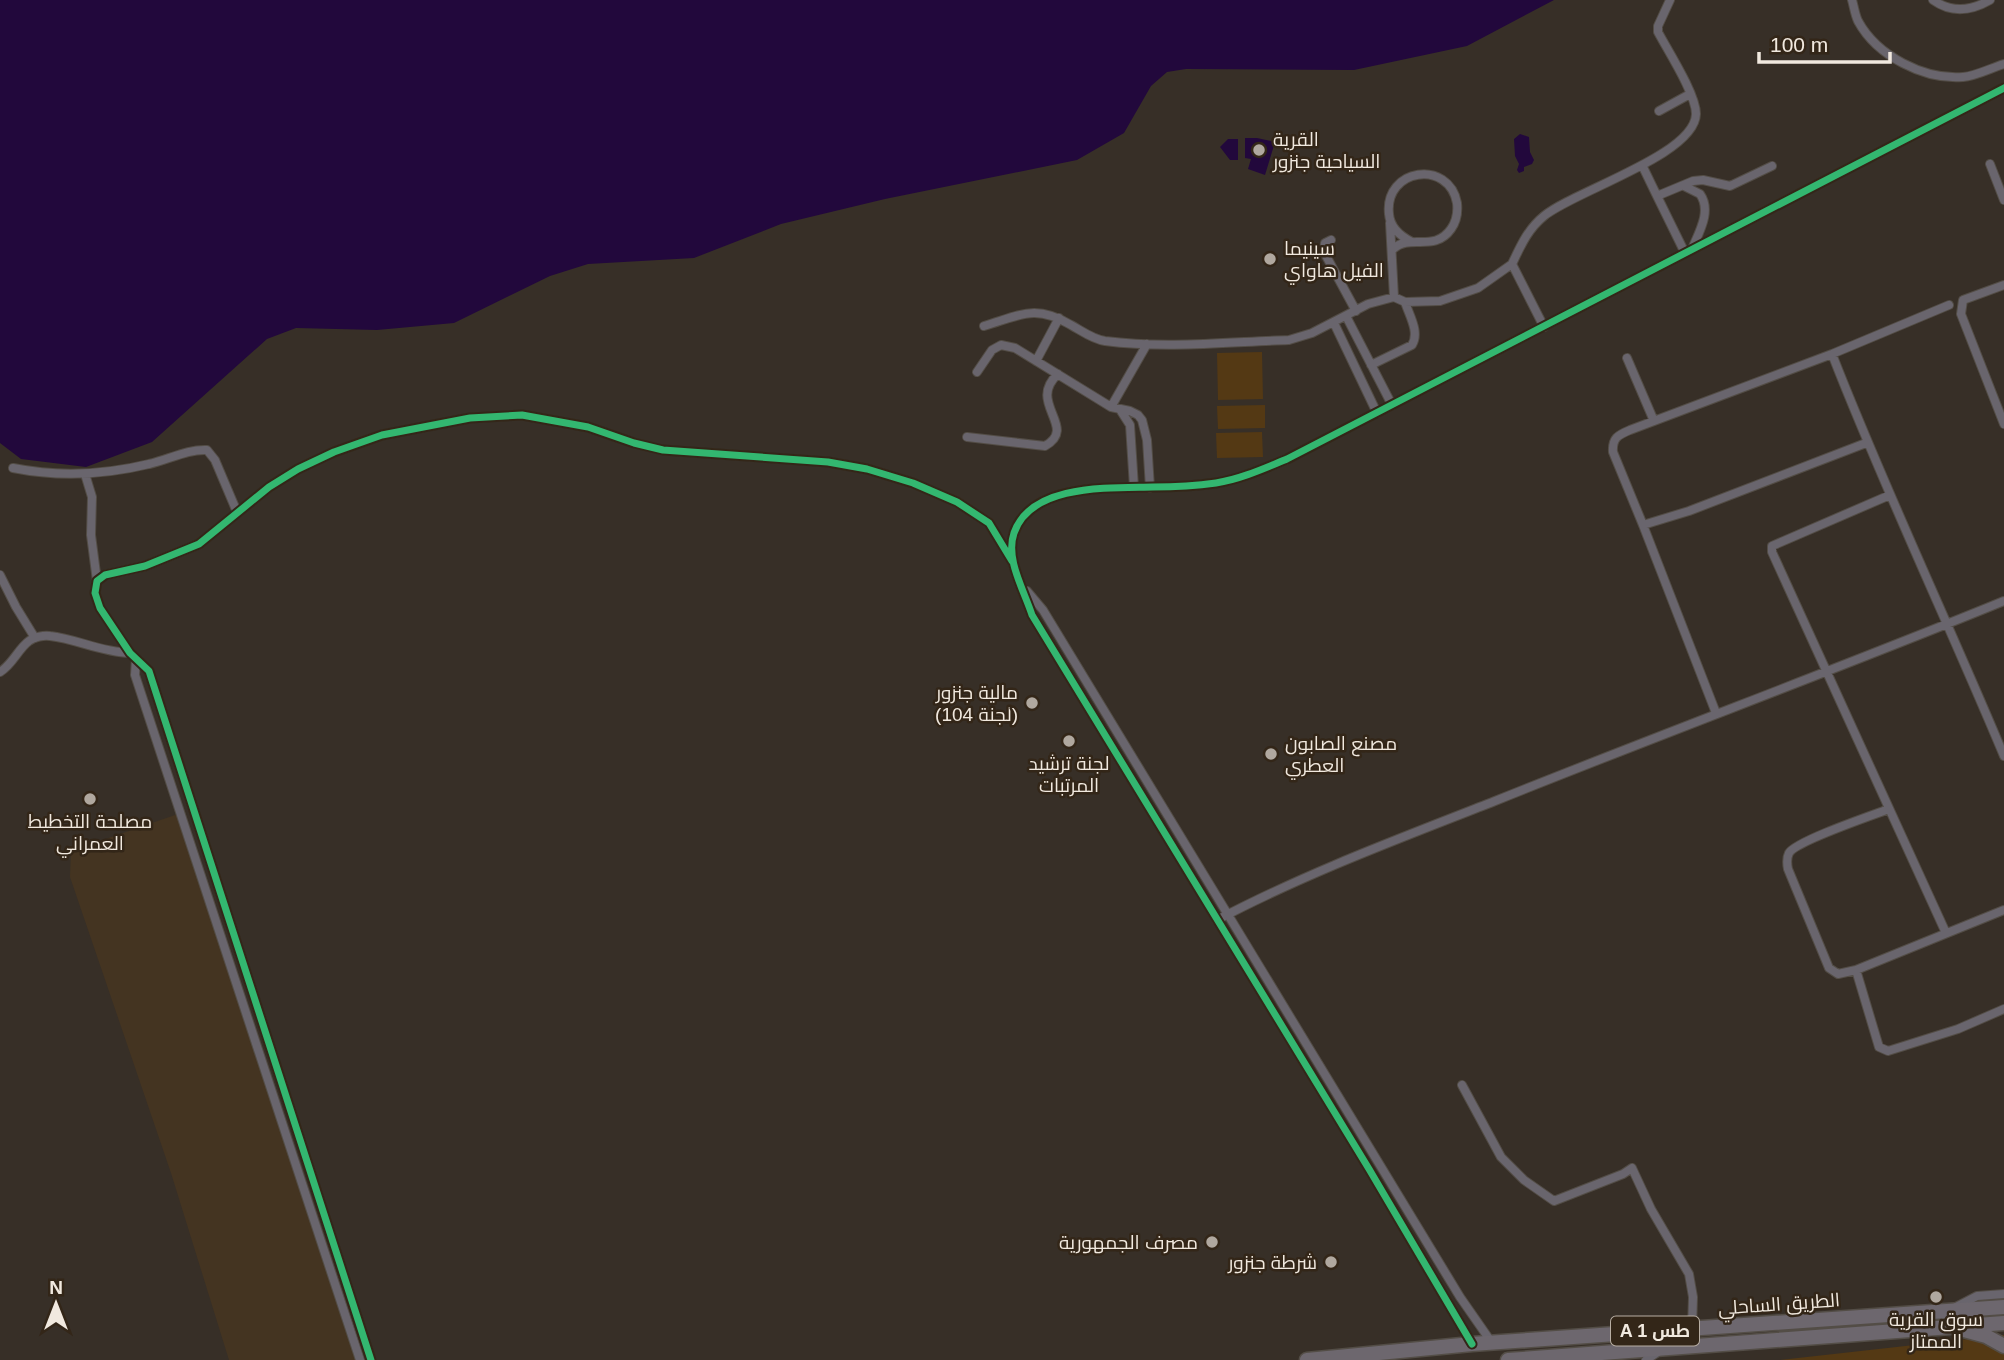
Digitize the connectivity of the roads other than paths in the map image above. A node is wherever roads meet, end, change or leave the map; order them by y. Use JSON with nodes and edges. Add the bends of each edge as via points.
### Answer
{"nodes":[{"id":1,"x":1671,"y":0,"type":"edge"},
{"id":2,"x":1852,"y":0,"type":"edge"},
{"id":3,"x":1933,"y":0,"type":"edge"},
{"id":4,"x":1990,"y":0,"type":"edge"},
{"id":5,"x":2004,"y":64,"type":"edge"},
{"id":6,"x":2004,"y":88,"type":"edge"},
{"id":7,"x":1690,"y":94,"type":"junction"},
{"id":8,"x":1659,"y":111,"type":"dead end"},
{"id":9,"x":1990,"y":164,"type":"dead end"},
{"id":10,"x":1642,"y":165,"type":"junction"},
{"id":11,"x":1772,"y":166,"type":"dead end"},
{"id":12,"x":1684,"y":185,"type":"junction"},
{"id":13,"x":1657,"y":196,"type":"junction"},
{"id":14,"x":2004,"y":200,"type":"edge"},
{"id":15,"x":1390,"y":220,"type":"junction"},
{"id":16,"x":1331,"y":240,"type":"dead end"},
{"id":17,"x":1412,"y":242,"type":"junction"},
{"id":18,"x":1393,"y":249,"type":"junction"},
{"id":19,"x":1689,"y":251,"type":"junction"},
{"id":20,"x":1512,"y":264,"type":"junction"},
{"id":21,"x":2004,"y":285,"type":"edge"},
{"id":22,"x":1394,"y":297,"type":"junction"},
{"id":23,"x":1405,"y":302,"type":"junction"},
{"id":24,"x":1949,"y":306,"type":"dead end"},
{"id":25,"x":1356,"y":311,"type":"junction"},
{"id":26,"x":1346,"y":316,"type":"junction"},
{"id":27,"x":1059,"y":318,"type":"junction"},
{"id":28,"x":1334,"y":323,"type":"junction"},
{"id":29,"x":984,"y":326,"type":"dead end"},
{"id":30,"x":1544,"y":327,"type":"junction"},
{"id":31,"x":1147,"y":344,"type":"junction"},
{"id":32,"x":1832,"y":354,"type":"junction"},
{"id":33,"x":1627,"y":358,"type":"dead end"},
{"id":34,"x":1036,"y":361,"type":"junction"},
{"id":35,"x":1371,"y":365,"type":"junction"},
{"id":36,"x":977,"y":372,"type":"dead end"},
{"id":37,"x":1058,"y":374,"type":"junction"},
{"id":38,"x":1392,"y":405,"type":"junction"},
{"id":39,"x":1111,"y":407,"type":"junction"},
{"id":40,"x":1121,"y":411,"type":"junction"},
{"id":41,"x":1377,"y":413,"type":"junction"},
{"id":42,"x":1654,"y":421,"type":"junction"},
{"id":43,"x":2004,"y":424,"type":"edge"},
{"id":44,"x":967,"y":437,"type":"dead end"},
{"id":45,"x":1866,"y":443,"type":"junction"},
{"id":46,"x":13,"y":468,"type":"dead end"},
{"id":47,"x":85,"y":474,"type":"junction"},
{"id":48,"x":1134,"y":487,"type":"junction"},
{"id":49,"x":1150,"y":488,"type":"junction"},
{"id":50,"x":1890,"y":495,"type":"junction"},
{"id":51,"x":237,"y":512,"type":"junction"},
{"id":52,"x":1643,"y":525,"type":"junction"},
{"id":53,"x":1012,"y":561,"type":"junction"},
{"id":54,"x":0,"y":575,"type":"edge"},
{"id":55,"x":97,"y":582,"type":"junction"},
{"id":56,"x":1023,"y":586,"type":"junction"},
{"id":57,"x":2004,"y":601,"type":"edge"},
{"id":58,"x":1949,"y":624,"type":"junction"},
{"id":59,"x":36,"y":638,"type":"junction"},
{"id":60,"x":133,"y":656,"type":"junction"},
{"id":61,"x":1072,"y":657,"type":"junction"},
{"id":62,"x":1062,"y":665,"type":"junction"},
{"id":63,"x":0,"y":672,"type":"edge"},
{"id":64,"x":1828,"y":673,"type":"junction"},
{"id":65,"x":1716,"y":713,"type":"junction"},
{"id":66,"x":2004,"y":756,"type":"edge"},
{"id":67,"x":182,"y":769,"type":"junction"},
{"id":68,"x":166,"y":775,"type":"junction"},
{"id":69,"x":1889,"y":809,"type":"junction"},
{"id":70,"x":1181,"y":837,"type":"junction"},
{"id":71,"x":1170,"y":844,"type":"junction"},
{"id":72,"x":2004,"y":910,"type":"edge"},
{"id":73,"x":1229,"y":913,"type":"junction"},
{"id":74,"x":1217,"y":920,"type":"junction"},
{"id":75,"x":1945,"y":933,"type":"junction"},
{"id":76,"x":1856,"y":970,"type":"junction"},
{"id":77,"x":250,"y":984,"type":"junction"},
{"id":78,"x":239,"y":988,"type":"junction"},
{"id":79,"x":2004,"y":1009,"type":"edge"},
{"id":80,"x":1462,"y":1085,"type":"dead end"},
{"id":81,"x":307,"y":1162,"type":"junction"},
{"id":82,"x":297,"y":1165,"type":"junction"},
{"id":83,"x":2004,"y":1294,"type":"edge"},
{"id":84,"x":2004,"y":1307,"type":"edge"},
{"id":85,"x":1949,"y":1311,"type":"junction"},
{"id":86,"x":2004,"y":1323,"type":"edge"},
{"id":87,"x":1952,"y":1328,"type":"junction"},
{"id":88,"x":1692,"y":1329,"type":"junction"},
{"id":89,"x":1492,"y":1343,"type":"junction"},
{"id":90,"x":1472,"y":1344,"type":"junction"},
{"id":91,"x":2004,"y":1346,"type":"edge"},
{"id":92,"x":1667,"y":1347,"type":"junction"},
{"id":93,"x":360,"y":1360,"type":"edge"},
{"id":94,"x":371,"y":1360,"type":"edge"},
{"id":95,"x":1307,"y":1360,"type":"edge"},
{"id":96,"x":1507,"y":1360,"type":"edge"},
{"id":97,"x":1646,"y":1360,"type":"edge"}],
"edges":[{"from":1,"to":7,"type":"street","via":[[1658,32]]},
{"from":2,"to":5,"type":"street","via":[[1858,21],[1873,39],[1908,65],[1940,76],[1965,77]]},
{"from":3,"to":4,"type":"street","via":[[1950,9],[1975,7]]},
{"from":6,"to":19,"type":"street"},
{"from":7,"to":8,"type":"street"},
{"from":7,"to":10,"type":"street","via":[[1696,114],[1691,130],[1681,142]]},
{"from":9,"to":14,"type":"street"},
{"from":10,"to":13,"type":"street"},
{"from":10,"to":20,"type":"street","via":[[1547,213],[1529,229]]},
{"from":11,"to":12,"type":"street","via":[[1730,186],[1703,180]]},
{"from":12,"to":13,"type":"street"},
{"from":12,"to":19,"type":"street","via":[[1700,194],[1705,207]]},
{"from":13,"to":19,"type":"street"},
{"from":15,"to":17,"type":"street","via":[[1395,230]]},
{"from":15,"to":17,"type":"street","via":[[1391,193],[1401,182],[1422,174],[1444,181],[1458,208],[1451,229],[1436,241]]},
{"from":15,"to":18,"type":"street"},
{"from":16,"to":25,"type":"street","via":[[1325,243],[1325,252]]},
{"from":17,"to":18,"type":"street","via":[[1399,243]]},
{"from":18,"to":22,"type":"street"},
{"from":19,"to":30,"type":"street"},
{"from":20,"to":23,"type":"street","via":[[1478,288],[1440,301]]},
{"from":20,"to":30,"type":"street"},
{"from":21,"to":43,"type":"street","via":[[1964,299],[1961,314]]},
{"from":22,"to":23,"type":"street"},
{"from":22,"to":25,"type":"street"},
{"from":23,"to":35,"type":"street","via":[[1415,341]]},
{"from":24,"to":32,"type":"street"},
{"from":25,"to":26,"type":"street"},
{"from":26,"to":28,"type":"street"},
{"from":26,"to":35,"type":"street"},
{"from":27,"to":29,"type":"street","via":[[1030,312]]},
{"from":27,"to":31,"type":"street","via":[[1103,341]]},
{"from":27,"to":34,"type":"street"},
{"from":28,"to":31,"type":"street","via":[[1289,340]]},
{"from":28,"to":41,"type":"street"},
{"from":30,"to":38,"type":"street"},
{"from":31,"to":39,"type":"street"},
{"from":32,"to":42,"type":"street"},
{"from":32,"to":45,"type":"street"},
{"from":33,"to":42,"type":"street"},
{"from":34,"to":36,"type":"street","via":[[1001,345]]},
{"from":34,"to":37,"type":"street"},
{"from":35,"to":38,"type":"street"},
{"from":37,"to":39,"type":"street"},
{"from":37,"to":44,"type":"street","via":[[1046,397],[1057,428],[1052,443]]},
{"from":38,"to":41,"type":"street"},
{"from":39,"to":40,"type":"street"},
{"from":40,"to":48,"type":"street","via":[[1130,425]]},
{"from":40,"to":49,"type":"street","via":[[1130,411],[1142,420]]},
{"from":41,"to":49,"type":"street","via":[[1287,459],[1237,478]]},
{"from":42,"to":52,"type":"street","via":[[1617,436],[1613,442]]},
{"from":45,"to":50,"type":"street"},
{"from":45,"to":52,"type":"street"},
{"from":46,"to":47,"type":"street"},
{"from":47,"to":51,"type":"street","via":[[207,450]]},
{"from":47,"to":55,"type":"street","via":[[92,497]]},
{"from":48,"to":49,"type":"street"},
{"from":48,"to":53,"type":"street","via":[[1086,490],[1045,501],[1021,520],[1014,532]]},
{"from":50,"to":58,"type":"street"},
{"from":50,"to":64,"type":"street","via":[[1772,546]]},
{"from":51,"to":53,"type":"street","via":[[298,469],[382,435],[470,418],[522,415],[588,427],[663,450],[816,460],[867,469],[957,502],[989,523]]},
{"from":51,"to":55,"type":"street","via":[[199,544],[145,566],[104,575]]},
{"from":52,"to":65,"type":"street"},
{"from":53,"to":56,"type":"street"},
{"from":54,"to":59,"type":"street"},
{"from":55,"to":60,"type":"street","via":[[100,608]]},
{"from":56,"to":61,"type":"street"},
{"from":56,"to":62,"type":"street","via":[[1032,615]]},
{"from":57,"to":58,"type":"street"},
{"from":58,"to":64,"type":"street"},
{"from":58,"to":66,"type":"street"},
{"from":59,"to":60,"type":"street","via":[[49,636]]},
{"from":59,"to":63,"type":"street"},
{"from":60,"to":67,"type":"street","via":[[149,671]]},
{"from":60,"to":68,"type":"street"},
{"from":61,"to":62,"type":"street"},
{"from":61,"to":70,"type":"street"},
{"from":62,"to":71,"type":"street"},
{"from":64,"to":65,"type":"street"},
{"from":64,"to":69,"type":"street"},
{"from":65,"to":73,"type":"street","via":[[1362,853]]},
{"from":67,"to":68,"type":"street"},
{"from":67,"to":77,"type":"street"},
{"from":68,"to":78,"type":"street"},
{"from":69,"to":75,"type":"street"},
{"from":69,"to":76,"type":"street","via":[[1813,838],[1789,853],[1788,869],[1829,968],[1838,974]]},
{"from":70,"to":71,"type":"street"},
{"from":70,"to":73,"type":"street"},
{"from":71,"to":74,"type":"street"},
{"from":72,"to":75,"type":"street"},
{"from":73,"to":74,"type":"street"},
{"from":73,"to":89,"type":"street"},
{"from":74,"to":90,"type":"street"},
{"from":75,"to":76,"type":"street"},
{"from":76,"to":79,"type":"street","via":[[1874,1033],[1880,1047],[1888,1051]]},
{"from":77,"to":78,"type":"street"},
{"from":77,"to":81,"type":"street"},
{"from":78,"to":82,"type":"street"},
{"from":80,"to":88,"type":"street","via":[[1501,1157],[1553,1201],[1632,1168],[1689,1274]]},
{"from":81,"to":82,"type":"street"},
{"from":81,"to":94,"type":"street"},
{"from":82,"to":93,"type":"street"},
{"from":83,"to":85,"type":"street","via":[[1977,1296]]},
{"from":84,"to":85,"type":"highway","name":"الطريق الساحلي","number":"A 1 طس"},
{"from":85,"to":88,"type":"highway","name":"الطريق الساحلي","number":"A 1 طس"},
{"from":86,"to":87,"type":"highway","name":"الطريق الساحلي","number":"A 1 طس"},
{"from":87,"to":91,"type":"highway","via":[[1986,1336]]},
{"from":87,"to":92,"type":"highway","name":"الطريق الساحلي","number":"A 1 طس"},
{"from":88,"to":89,"type":"highway","name":"الطريق الساحلي","number":"A 1 طس"},
{"from":89,"to":90,"type":"highway","name":"الطريق الساحلي","number":"A 1 طس"},
{"from":90,"to":95,"type":"highway","name":"الطريق الساحلي","number":"A 1 طس"},
{"from":92,"to":96,"type":"highway","name":"الطريق الساحلي","number":"A 1 طس"},
{"from":92,"to":97,"type":"street"}]}
